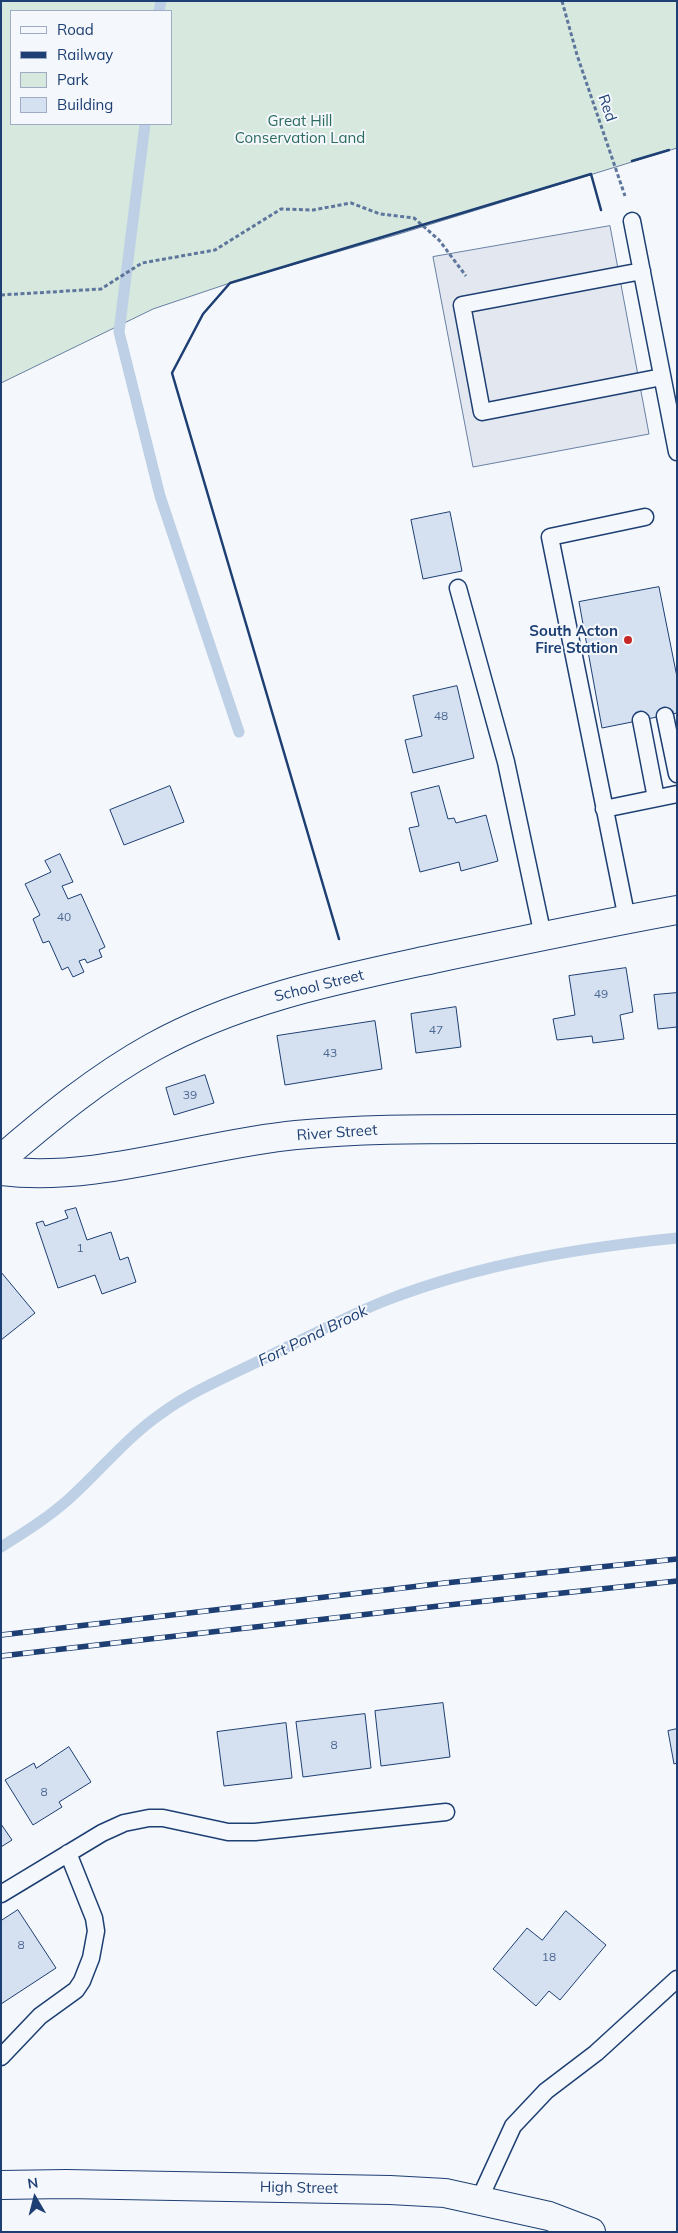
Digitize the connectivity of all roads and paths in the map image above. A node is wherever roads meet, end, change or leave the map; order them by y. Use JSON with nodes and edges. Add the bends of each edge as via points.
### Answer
{"nodes":[{"id":1,"x":562,"y":1,"type":"edge"},
{"id":2,"x":632,"y":221,"type":"joint"},
{"id":3,"x":459,"y":264,"type":"dead end"},
{"id":4,"x":642,"y":271,"type":"junction"},
{"id":5,"x":1,"y":295,"type":"edge"},
{"id":6,"x":662,"y":376,"type":"junction"},
{"id":7,"x":677,"y":452,"type":"edge"},
{"id":8,"x":645,"y":517,"type":"dead end"},
{"id":9,"x":458,"y":588,"type":"dead end"},
{"id":10,"x":666,"y":716,"type":"dead end"},
{"id":11,"x":641,"y":720,"type":"dead end"},
{"id":12,"x":677,"y":774,"type":"edge"},
{"id":13,"x":677,"y":794,"type":"edge"},
{"id":14,"x":656,"y":798,"type":"junction"},
{"id":15,"x":604,"y":809,"type":"junction"},
{"id":16,"x":677,"y":910,"type":"edge"},
{"id":17,"x":627,"y":919,"type":"junction"},
{"id":18,"x":543,"y":936,"type":"junction"},
{"id":19,"x":677,"y":1129,"type":"edge"},
{"id":20,"x":1,"y":1159,"type":"edge"},
{"id":21,"x":1,"y":1171,"type":"edge"},
{"id":22,"x":446,"y":1812,"type":"dead end"},
{"id":23,"x":68,"y":1853,"type":"junction"},
{"id":24,"x":1,"y":1894,"type":"edge"},
{"id":25,"x":677,"y":1979,"type":"edge"},
{"id":26,"x":1,"y":2057,"type":"edge"},
{"id":27,"x":1,"y":2185,"type":"edge"},
{"id":28,"x":479,"y":2200,"type":"junction"},
{"id":29,"x":591,"y":2232,"type":"edge"}],
"edges":[{"from":1,"to":2,"type":"path","name":"Red"},
{"from":2,"to":4,"type":"lane"},
{"from":3,"to":5,"type":"path","via":[[414,218],[380,214],[351,202],[313,210],[281,209],[215,250],[142,263],[101,289]]},
{"from":4,"to":6,"type":"lane"},
{"from":4,"to":6,"type":"lane","via":[[462,305],[478,392],[482,412]]},
{"from":6,"to":7,"type":"lane"},
{"from":8,"to":15,"type":"lane","via":[[550,537]]},
{"from":9,"to":18,"type":"lane","via":[[506,762]]},
{"from":10,"to":12,"type":"lane"},
{"from":11,"to":14,"type":"lane"},
{"from":13,"to":14,"type":"lane"},
{"from":14,"to":15,"type":"lane"},
{"from":15,"to":17,"type":"lane"},
{"from":16,"to":17,"type":"street","name":"School Street"},
{"from":17,"to":18,"type":"street","name":"School Street"},
{"from":18,"to":20,"type":"street","name":"School Street","via":[[318,984],[211,1019],[115,1070],[77,1096]]},
{"from":19,"to":21,"type":"street","name":"River Street","via":[[333,1131],[271,1138],[87,1170],[50,1173]]},
{"from":22,"to":23,"type":"lane","via":[[256,1832],[228,1832],[149,1818],[114,1827]]},
{"from":23,"to":24,"type":"lane"},
{"from":23,"to":26,"type":"lane","via":[[94,1918],[94,1944],[89,1964],[76,1990],[40,2016]]},
{"from":25,"to":28,"type":"lane","via":[[596,2053],[546,2091],[513,2126]]},
{"from":27,"to":28,"type":"street","name":"High Street","via":[[390,2190],[445,2193]]},
{"from":28,"to":29,"type":"street","name":"High Street","via":[[549,2216]]}]}
